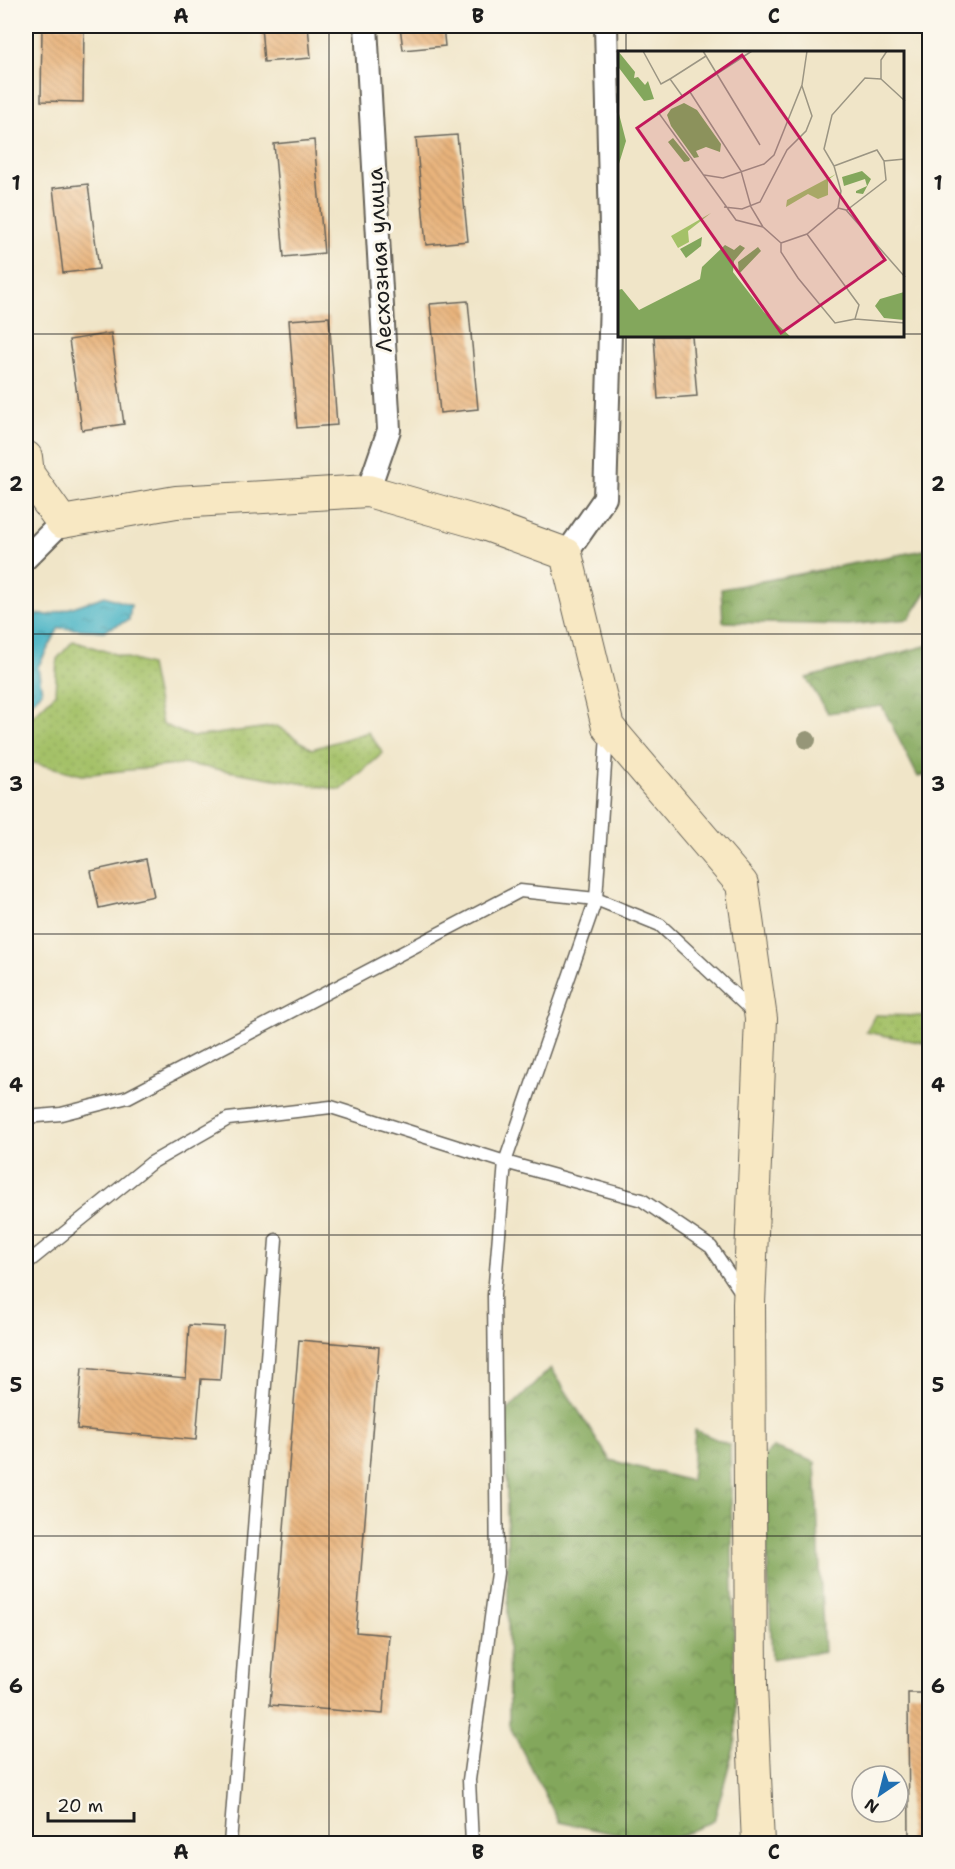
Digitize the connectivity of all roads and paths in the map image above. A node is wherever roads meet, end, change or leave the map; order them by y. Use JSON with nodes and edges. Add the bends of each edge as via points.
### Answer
{"nodes":[{"id":1,"x":366,"y":26,"type":"edge"},
{"id":2,"x":606,"y":26,"type":"edge"},
{"id":3,"x":26,"y":468,"type":"edge"},
{"id":4,"x":368,"y":491,"type":"junction"},
{"id":5,"x":62,"y":522,"type":"junction"},
{"id":6,"x":566,"y":554,"type":"junction"},
{"id":7,"x":26,"y":558,"type":"edge"},
{"id":8,"x":608,"y":727,"type":"junction"},
{"id":9,"x":596,"y":899,"type":"junction"},
{"id":10,"x":761,"y":1019,"type":"junction"},
{"id":11,"x":26,"y":1118,"type":"edge"},
{"id":12,"x":505,"y":1162,"type":"junction"},
{"id":13,"x":276,"y":1240,"type":"dead end"},
{"id":14,"x":26,"y":1264,"type":"edge"},
{"id":15,"x":749,"y":1304,"type":"junction"},
{"id":16,"x":230,"y":1844,"type":"edge"},
{"id":17,"x":472,"y":1844,"type":"edge"},
{"id":18,"x":758,"y":1844,"type":"edge"}],
"edges":[{"from":1,"to":4,"type":"street","name":"Лесхозная улица","via":[[389,430]]},
{"from":2,"to":6,"type":"street","via":[[612,267],[605,498]]},
{"from":3,"to":5,"type":"street"},
{"from":4,"to":5,"type":"street","via":[[176,502]]},
{"from":4,"to":6,"type":"street","via":[[484,524]]},
{"from":5,"to":7,"type":"street"},
{"from":6,"to":8,"type":"street"},
{"from":8,"to":9,"type":"lane"},
{"from":8,"to":10,"type":"street","via":[[742,884]]},
{"from":9,"to":10,"type":"lane","via":[[660,925]]},
{"from":9,"to":11,"type":"lane","via":[[520,891],[128,1097],[61,1114]]},
{"from":9,"to":12,"type":"lane"},
{"from":10,"to":15,"type":"street"},
{"from":12,"to":14,"type":"lane","via":[[331,1107],[228,1119],[151,1162]]},
{"from":12,"to":15,"type":"lane","via":[[642,1200],[711,1247]]},
{"from":12,"to":17,"type":"lane","via":[[494,1295],[497,1573],[469,1780]]},
{"from":13,"to":16,"type":"lane"},
{"from":15,"to":18,"type":"street","via":[[751,1686]]}]}
